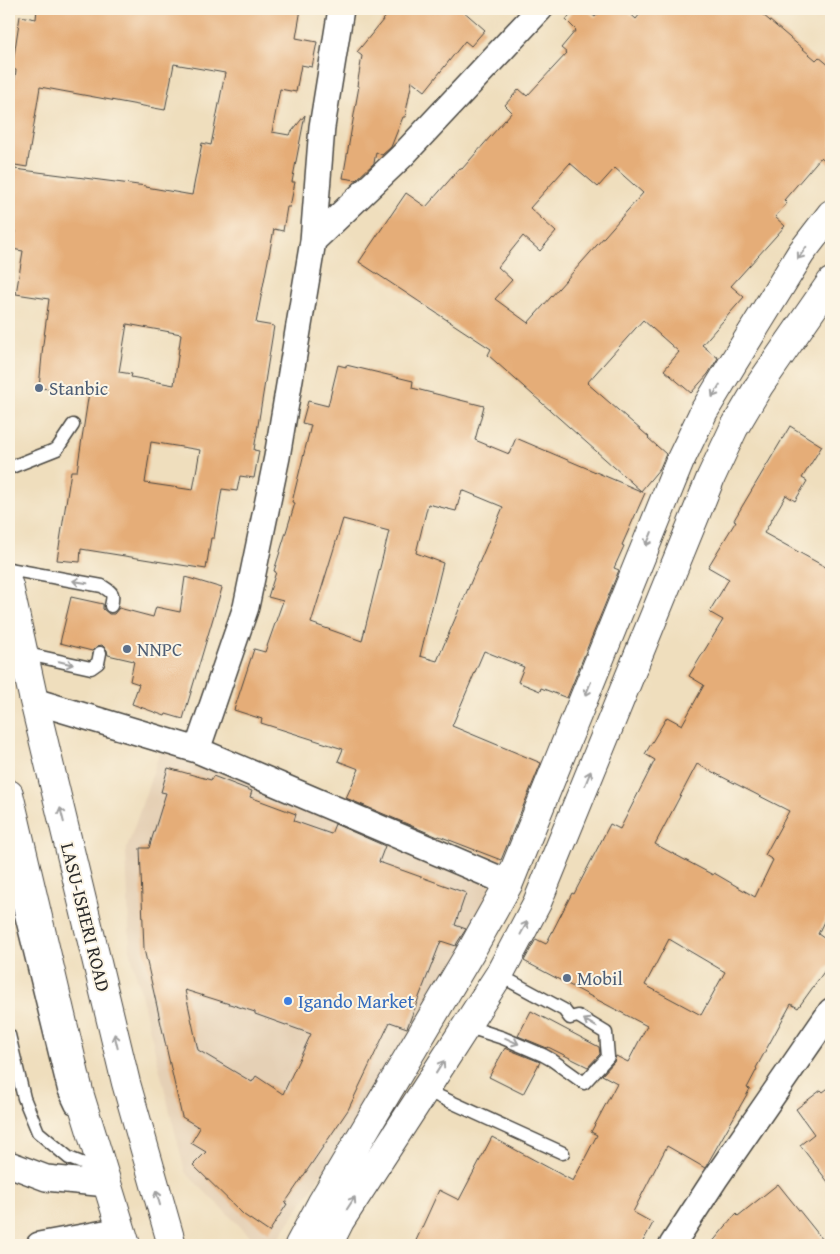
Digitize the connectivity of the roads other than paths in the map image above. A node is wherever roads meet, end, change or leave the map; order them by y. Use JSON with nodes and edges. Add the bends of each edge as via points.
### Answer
{"nodes":[{"id":1,"x":341,"y":9,"type":"edge"},
{"id":2,"x":540,"y":9,"type":"edge"},
{"id":3,"x":831,"y":214,"type":"edge"},
{"id":4,"x":313,"y":241,"type":"junction"},
{"id":5,"x":831,"y":282,"type":"edge"},
{"id":6,"x":73,"y":425,"type":"dead end"},
{"id":7,"x":9,"y":468,"type":"edge"},
{"id":8,"x":9,"y":569,"type":"edge"},
{"id":9,"x":9,"y":586,"type":"edge"},
{"id":10,"x":111,"y":606,"type":"dead end"},
{"id":11,"x":23,"y":653,"type":"junction"},
{"id":12,"x":100,"y":653,"type":"dead end"},
{"id":13,"x":34,"y":701,"type":"junction"},
{"id":14,"x":197,"y":750,"type":"junction"},
{"id":15,"x":9,"y":794,"type":"edge"},
{"id":16,"x":9,"y":866,"type":"edge"},
{"id":17,"x":509,"y":883,"type":"junction"},
{"id":18,"x":499,"y":975,"type":"junction"},
{"id":19,"x":831,"y":1010,"type":"edge"},
{"id":20,"x":466,"y":1026,"type":"junction"},
{"id":21,"x":9,"y":1035,"type":"edge"},
{"id":22,"x":425,"y":1090,"type":"junction"},
{"id":23,"x":92,"y":1134,"type":"junction"},
{"id":24,"x":563,"y":1154,"type":"dead end"},
{"id":25,"x":9,"y":1164,"type":"edge"},
{"id":26,"x":106,"y":1178,"type":"junction"},
{"id":27,"x":124,"y":1238,"type":"edge"},
{"id":28,"x":39,"y":1245,"type":"edge"},
{"id":29,"x":172,"y":1245,"type":"edge"},
{"id":30,"x":299,"y":1245,"type":"edge"},
{"id":31,"x":328,"y":1245,"type":"edge"},
{"id":32,"x":672,"y":1245,"type":"edge"}],
"edges":[{"from":1,"to":4,"type":"street","via":[[322,126]]},
{"from":2,"to":4,"type":"street","via":[[402,156]]},
{"from":3,"to":17,"type":"main road","one_way":true,"via":[[801,253],[704,411],[680,460]]},
{"from":4,"to":14,"type":"street","via":[[277,457],[246,607]]},
{"from":18,"to":5,"type":"main road","one_way":true,"via":[[537,903],[734,428]]},
{"from":6,"to":7,"type":"lane","via":[[57,449]]},
{"from":10,"to":8,"type":"lane","one_way":true,"via":[[111,591],[102,586]]},
{"from":9,"to":11,"type":"main road","name":"LASU-ISHERI ROAD"},
{"from":11,"to":12,"type":"lane","one_way":true,"via":[[91,668],[98,663]]},
{"from":11,"to":13,"type":"main road","name":"LASU-ISHERI ROAD"},
{"from":13,"to":14,"type":"street"},
{"from":29,"to":13,"type":"main road","name":"LASU-ISHERI ROAD","one_way":true,"via":[[126,1084]]},
{"from":14,"to":17,"type":"street"},
{"from":15,"to":23,"type":"main road","via":[[80,1096]]},
{"from":16,"to":23,"type":"lane","via":[[64,1090],[79,1121]]},
{"from":17,"to":30,"type":"main road"},
{"from":18,"to":20,"type":"main road"},
{"from":20,"to":18,"type":"lane","one_way":true,"via":[[543,1055],[584,1083],[608,1057],[606,1033],[578,1016],[570,1018],[564,1010]]},
{"from":19,"to":32,"type":"street"},
{"from":22,"to":20,"type":"main road","one_way":true},
{"from":21,"to":26,"type":"lane","via":[[24,1098],[38,1132],[69,1158]]},
{"from":22,"to":24,"type":"lane"},
{"from":31,"to":22,"type":"main road","one_way":true,"via":[[340,1221]]},
{"from":23,"to":26,"type":"main road"},
{"from":25,"to":26,"type":"street","via":[[46,1178]]},
{"from":26,"to":27,"type":"main road"},
{"from":27,"to":28,"type":"street"}]}
